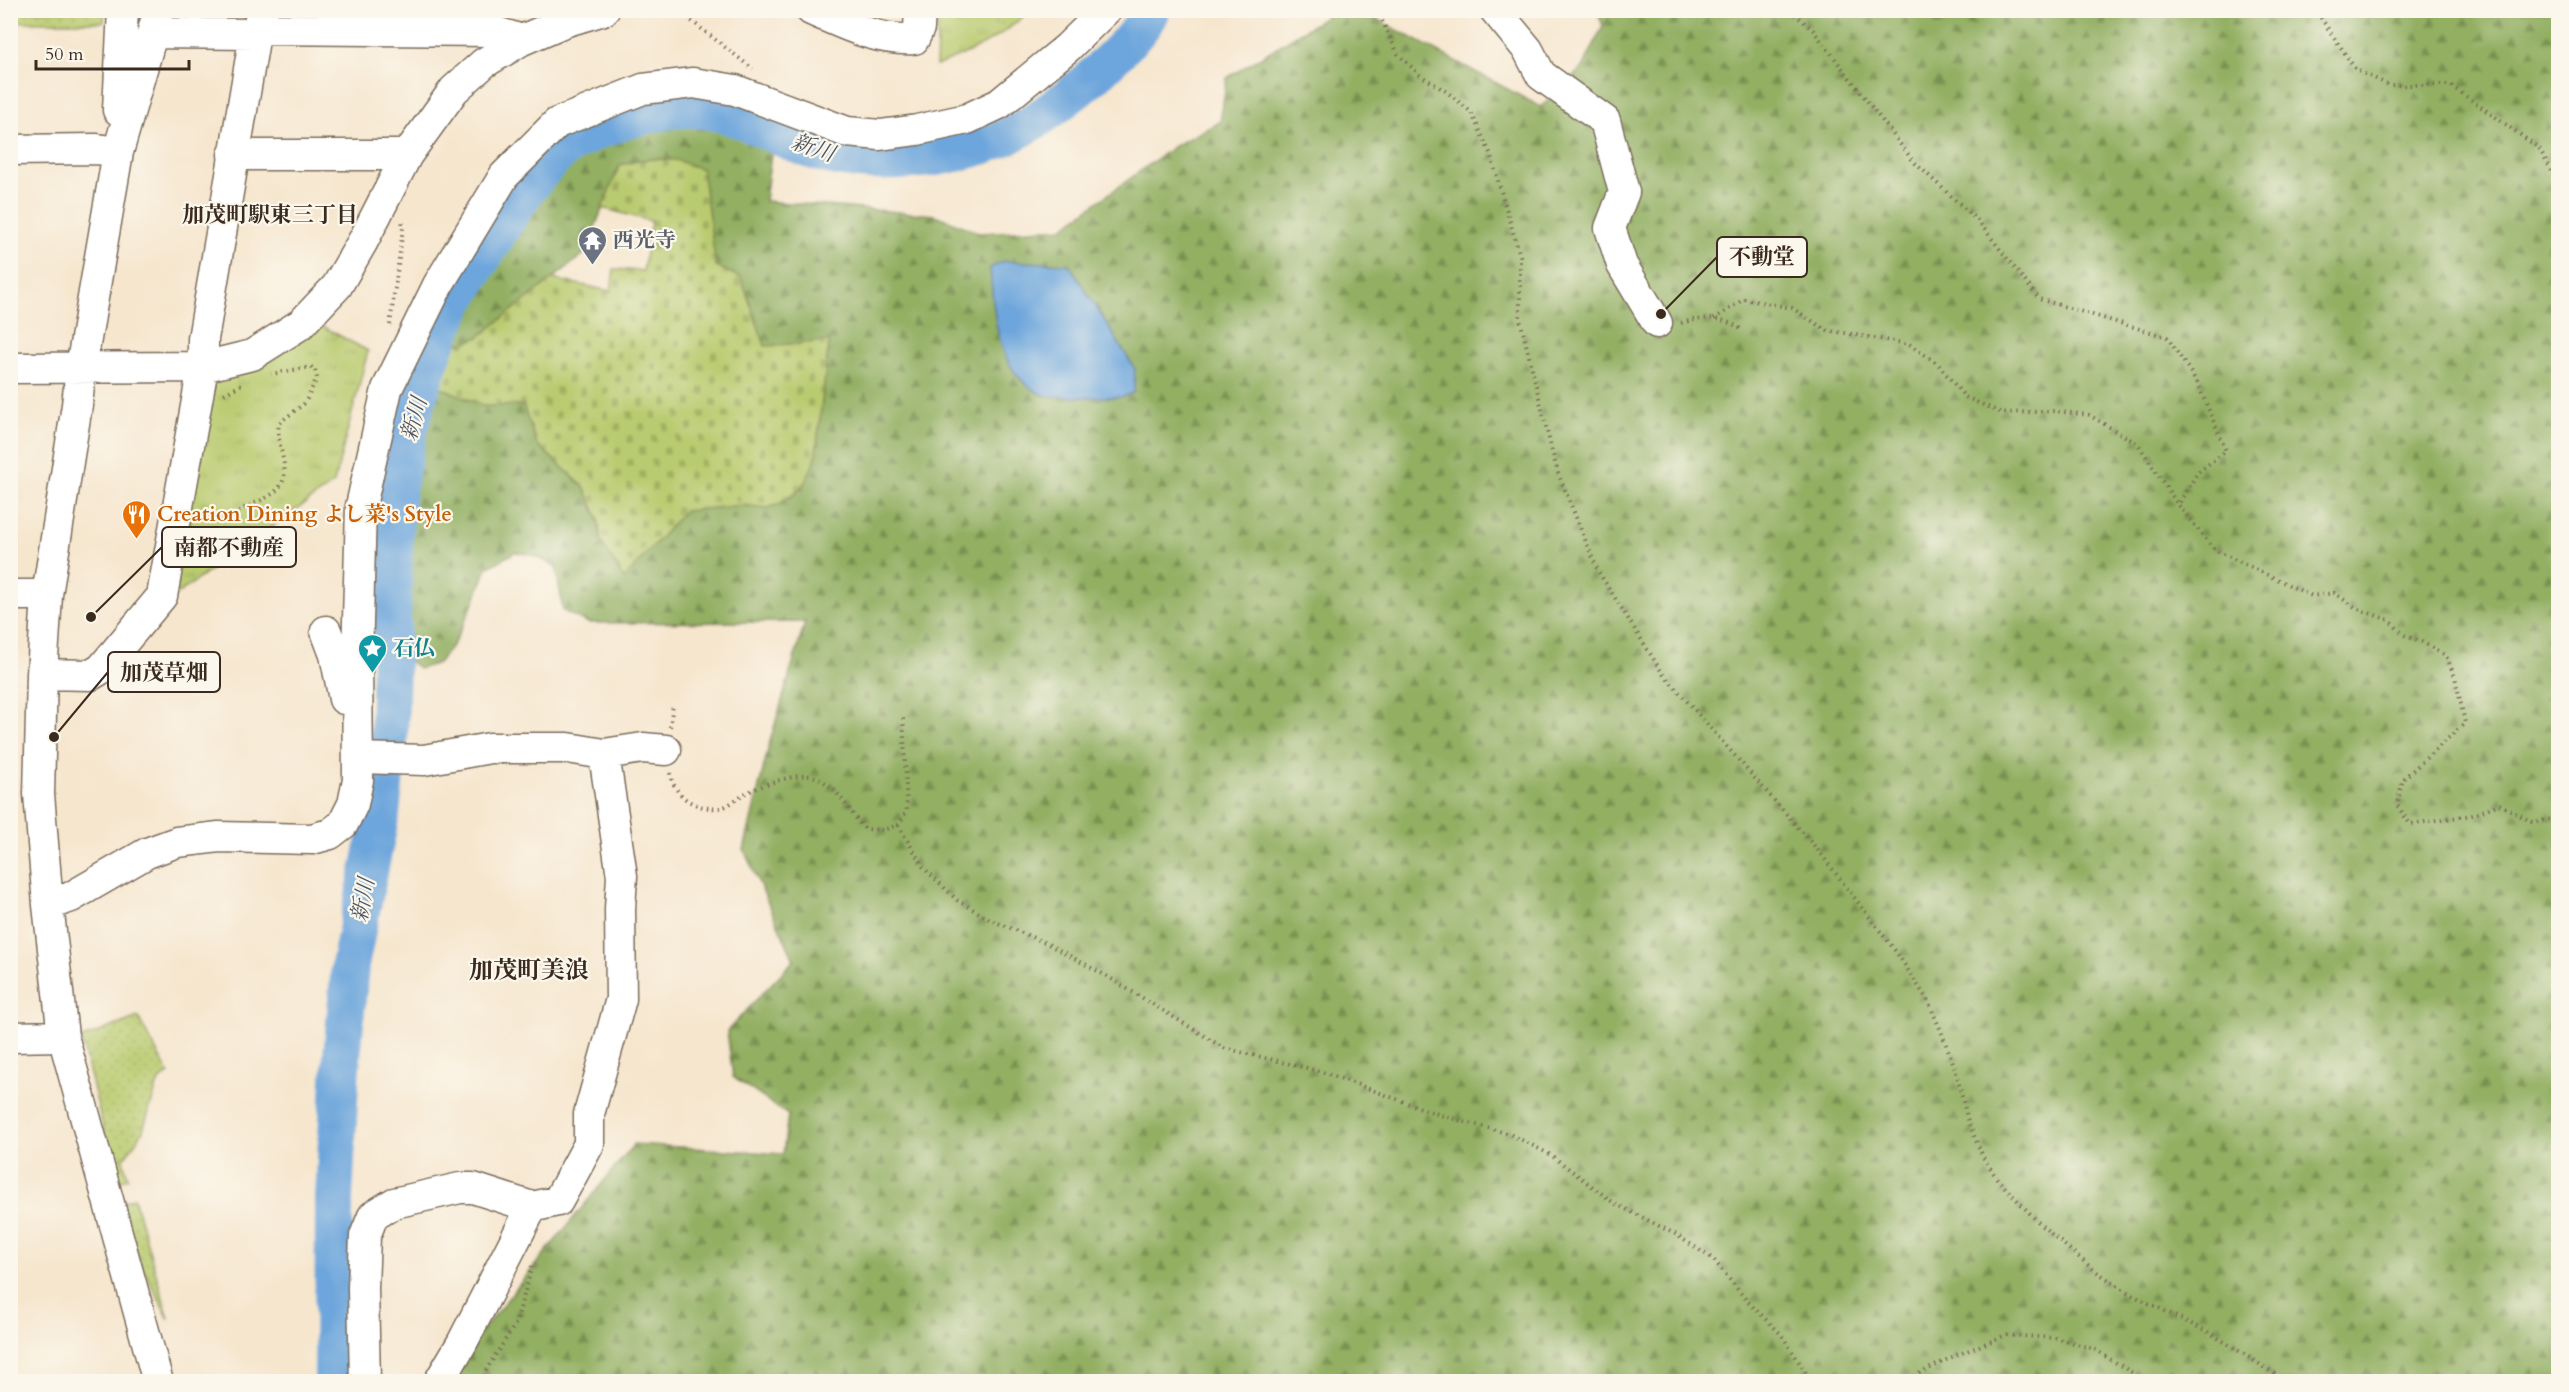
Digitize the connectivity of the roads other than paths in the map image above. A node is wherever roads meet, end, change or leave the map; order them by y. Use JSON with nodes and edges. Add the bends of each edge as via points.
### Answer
{"nodes":[{"id":1,"x":123,"y":10,"type":"edge"},
{"id":2,"x":811,"y":10,"type":"edge"},
{"id":3,"x":920,"y":10,"type":"edge"},
{"id":4,"x":1106,"y":10,"type":"edge"},
{"id":5,"x":1494,"y":10,"type":"edge"},
{"id":6,"x":602,"y":11,"type":"edge"},
{"id":7,"x":156,"y":22,"type":"edge"},
{"id":8,"x":258,"y":24,"type":"edge"},
{"id":9,"x":522,"y":40,"type":"junction"},
{"id":10,"x":10,"y":150,"type":"edge"},
{"id":11,"x":118,"y":152,"type":"junction"},
{"id":12,"x":233,"y":155,"type":"junction"},
{"id":13,"x":407,"y":155,"type":"junction"},
{"id":14,"x":1657,"y":323,"type":"road end"},
{"id":15,"x":203,"y":367,"type":"junction"},
{"id":16,"x":10,"y":368,"type":"edge"},
{"id":17,"x":81,"y":368,"type":"junction"},
{"id":18,"x":10,"y":595,"type":"edge"},
{"id":19,"x":47,"y":596,"type":"junction"},
{"id":20,"x":326,"y":631,"type":"dead end"},
{"id":21,"x":42,"y":674,"type":"junction"},
{"id":22,"x":361,"y":750,"type":"junction"},
{"id":23,"x":666,"y":750,"type":"road end"},
{"id":24,"x":604,"y":754,"type":"junction"},
{"id":25,"x":48,"y":905,"type":"junction"},
{"id":26,"x":10,"y":1036,"type":"edge"},
{"id":27,"x":63,"y":1036,"type":"junction"},
{"id":28,"x":532,"y":1207,"type":"junction"},
{"id":29,"x":158,"y":1382,"type":"edge"},
{"id":30,"x":365,"y":1382,"type":"edge"},
{"id":31,"x":439,"y":1382,"type":"edge"}],
"edges":[{"from":1,"to":11,"type":"street"},
{"from":2,"to":3,"type":"street","via":[[892,40],[914,39]]},
{"from":4,"to":22,"type":"street","via":[[999,104],[967,119],[917,130],[880,135],[847,132],[735,90],[693,83],[643,88],[557,123],[504,176],[438,285],[387,388],[361,506]]},
{"from":5,"to":14,"type":"street","via":[[1528,50],[1541,75],[1605,121],[1624,192],[1610,228],[1622,265]]},
{"from":6,"to":9,"type":"street"},
{"from":7,"to":8,"type":"street"},
{"from":7,"to":11,"type":"street"},
{"from":8,"to":9,"type":"street","via":[[494,32]]},
{"from":8,"to":12,"type":"street"},
{"from":9,"to":13,"type":"street","via":[[484,63],[454,90]]},
{"from":10,"to":11,"type":"street"},
{"from":11,"to":17,"type":"street"},
{"from":12,"to":13,"type":"street"},
{"from":12,"to":15,"type":"street","via":[[203,339]]},
{"from":13,"to":15,"type":"street","via":[[337,286],[301,324],[252,355]]},
{"from":15,"to":17,"type":"street"},
{"from":15,"to":21,"type":"street","via":[[162,596],[101,669],[91,675]]},
{"from":16,"to":17,"type":"street"},
{"from":17,"to":19,"type":"street"},
{"from":18,"to":19,"type":"street"},
{"from":19,"to":21,"type":"street"},
{"from":20,"to":22,"type":"street"},
{"from":21,"to":25,"type":"street","via":[[39,794]]},
{"from":22,"to":24,"type":"street","via":[[424,760],[490,748],[568,748]]},
{"from":22,"to":25,"type":"street","via":[[353,804],[343,825],[330,834],[301,840],[219,837],[177,842],[147,853],[71,897]]},
{"from":23,"to":24,"type":"street","via":[[643,748]]},
{"from":24,"to":28,"type":"street","via":[[622,876],[621,999],[589,1114],[588,1144],[558,1201]]},
{"from":25,"to":27,"type":"street"},
{"from":26,"to":27,"type":"street"},
{"from":27,"to":29,"type":"street"},
{"from":28,"to":30,"type":"street","via":[[473,1188],[459,1188],[394,1203],[373,1216],[365,1236]]},
{"from":28,"to":31,"type":"street"}]}
